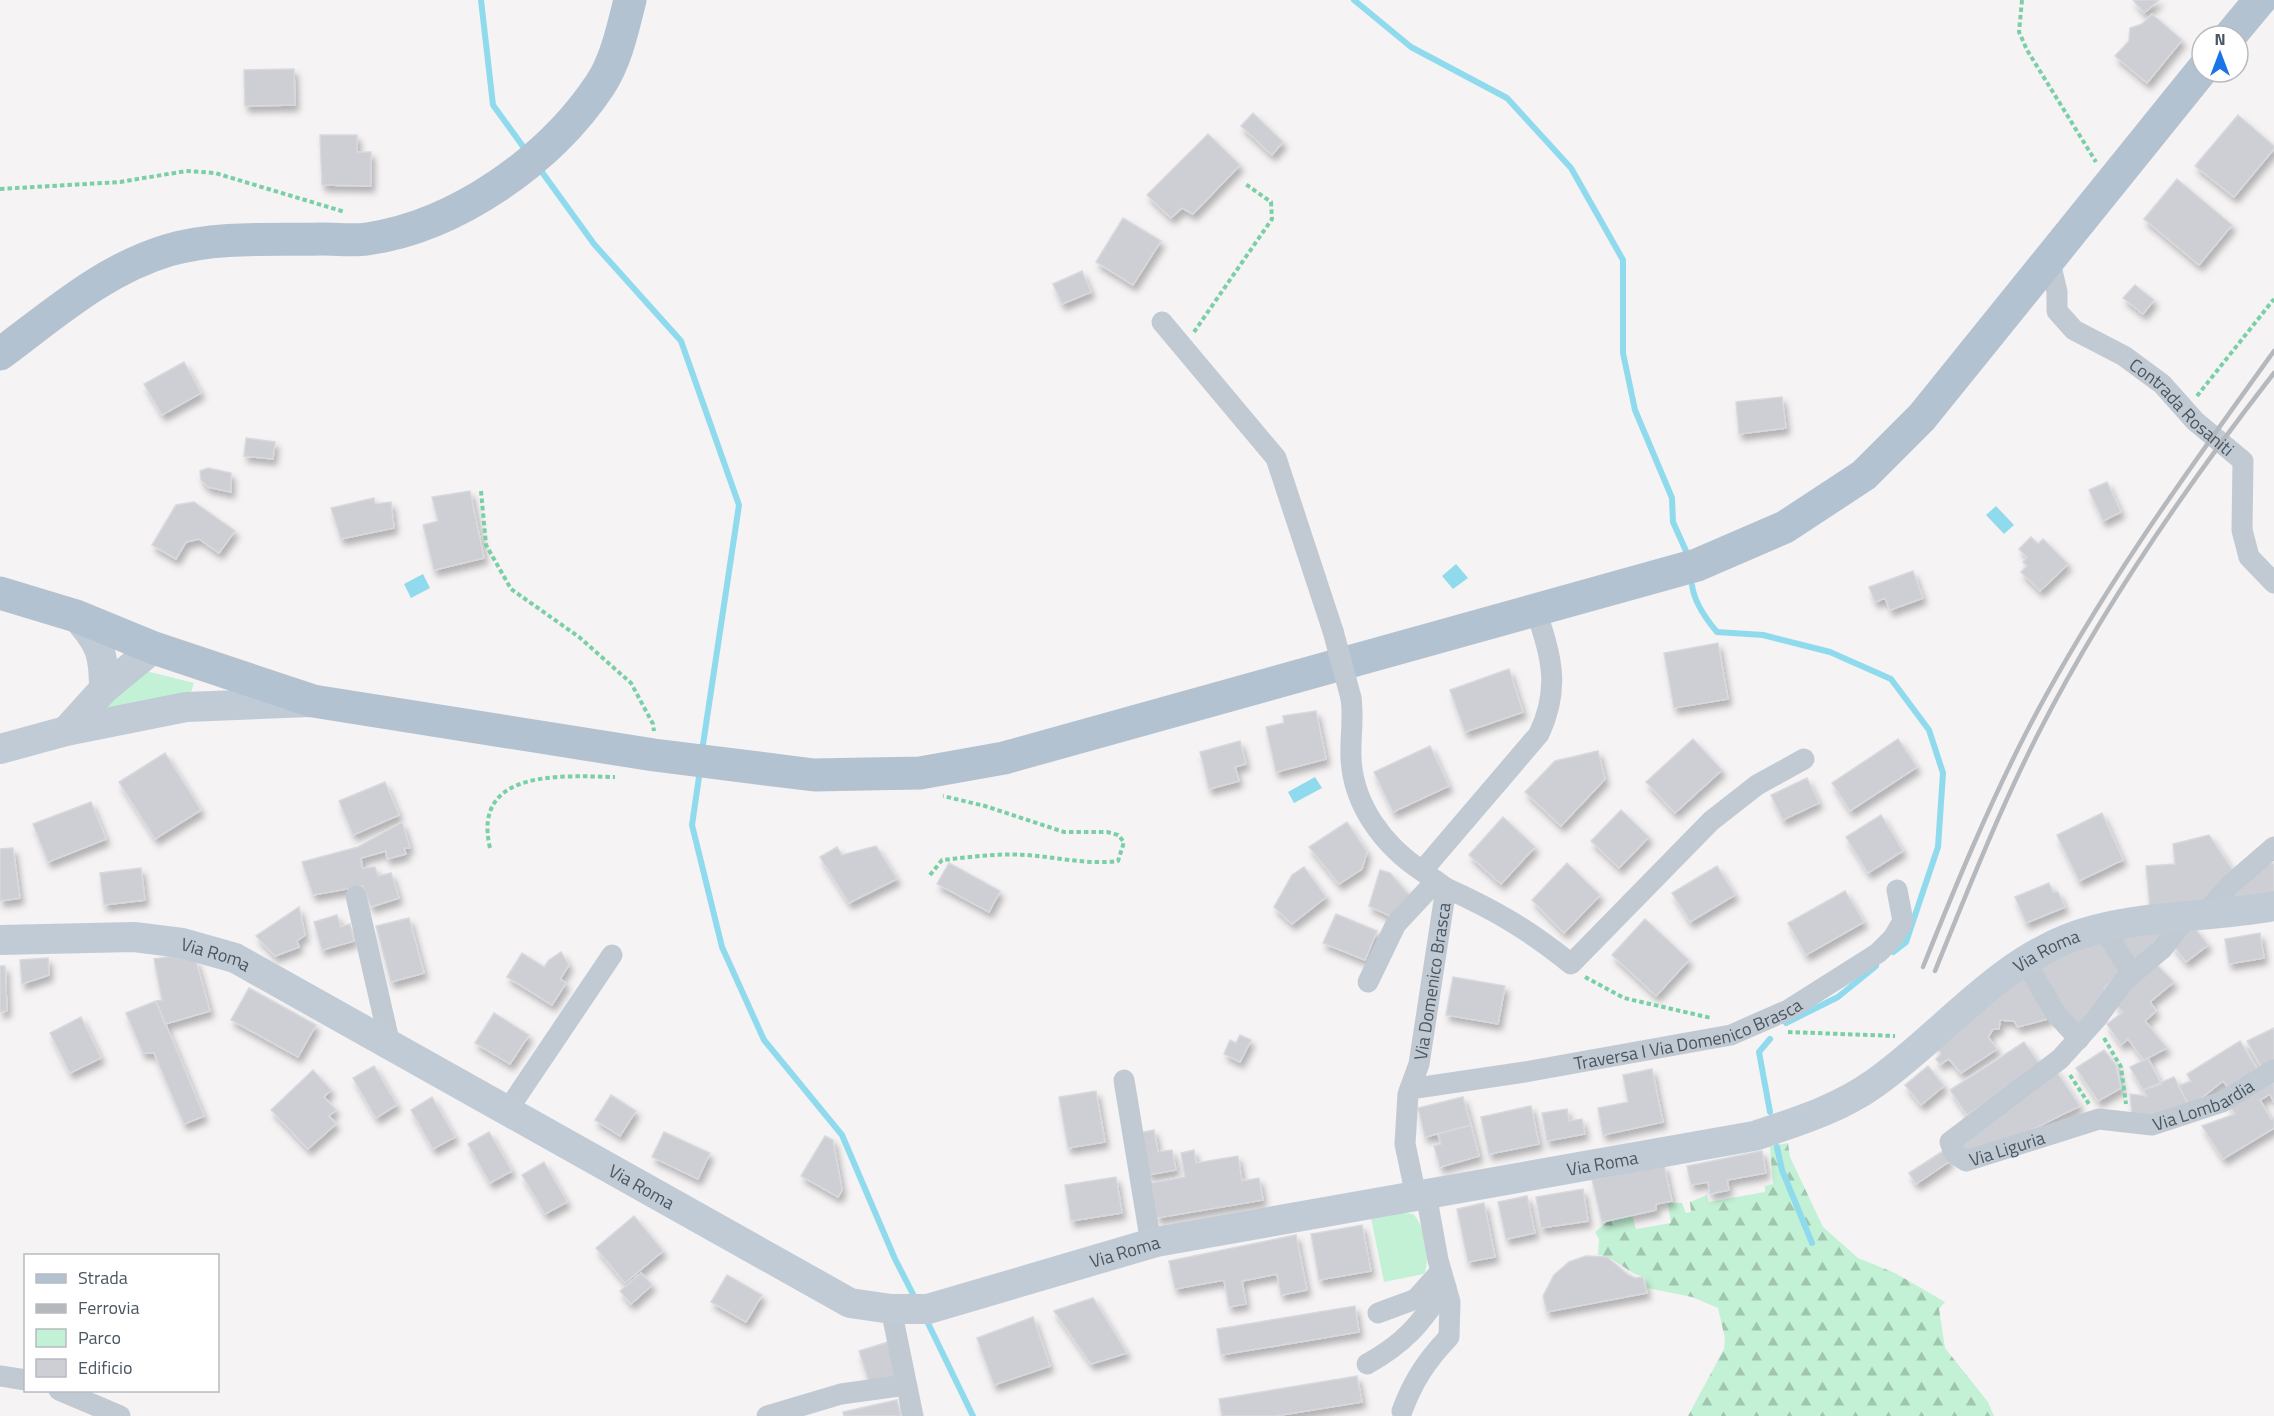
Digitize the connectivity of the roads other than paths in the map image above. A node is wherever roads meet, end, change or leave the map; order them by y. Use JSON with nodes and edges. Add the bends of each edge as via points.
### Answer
{"nodes":[{"id":1,"x":630,"y":0,"type":"edge"},
{"id":2,"x":2260,"y":0,"type":"edge"},
{"id":3,"x":2240,"y":24,"type":"edge"},
{"id":4,"x":2190,"y":84,"type":"edge"},
{"id":5,"x":2049,"y":258,"type":"junction"},
{"id":6,"x":2024,"y":289,"type":"junction"},
{"id":7,"x":2057,"y":311,"type":"junction"},
{"id":8,"x":1162,"y":322,"type":"dead end"},
{"id":9,"x":0,"y":354,"type":"edge"},
{"id":10,"x":2274,"y":583,"type":"edge"},
{"id":11,"x":0,"y":594,"type":"edge"},
{"id":12,"x":1536,"y":610,"type":"junction"},
{"id":13,"x":76,"y":616,"type":"junction"},
{"id":14,"x":154,"y":648,"type":"junction"},
{"id":15,"x":212,"y":668,"type":"junction"},
{"id":16,"x":104,"y":689,"type":"junction"},
{"id":17,"x":313,"y":701,"type":"junction"},
{"id":18,"x":186,"y":707,"type":"junction"},
{"id":19,"x":66,"y":731,"type":"junction"},
{"id":20,"x":0,"y":749,"type":"edge"},
{"id":21,"x":1804,"y":759,"type":"dead end"},
{"id":22,"x":2274,"y":846,"type":"edge"},
{"id":23,"x":1434,"y":880,"type":"junction"},
{"id":24,"x":1897,"y":890,"type":"dead end"},
{"id":25,"x":356,"y":896,"type":"dead end"},
{"id":26,"x":2274,"y":906,"type":"edge"},
{"id":27,"x":2196,"y":916,"type":"junction"},
{"id":28,"x":2104,"y":929,"type":"junction"},
{"id":29,"x":0,"y":940,"type":"edge"},
{"id":30,"x":612,"y":956,"type":"dead end"},
{"id":31,"x":2025,"y":961,"type":"junction"},
{"id":32,"x":2132,"y":974,"type":"junction"},
{"id":33,"x":1368,"y":982,"type":"dead end"},
{"id":34,"x":2079,"y":1039,"type":"junction"},
{"id":35,"x":390,"y":1045,"type":"junction"},
{"id":36,"x":2274,"y":1070,"type":"edge"},
{"id":37,"x":1124,"y":1080,"type":"dead end"},
{"id":38,"x":1410,"y":1089,"type":"junction"},
{"id":39,"x":507,"y":1111,"type":"junction"},
{"id":40,"x":2128,"y":1122,"type":"joint"},
{"id":41,"x":1421,"y":1195,"type":"junction"},
{"id":42,"x":1151,"y":1244,"type":"junction"},
{"id":43,"x":1444,"y":1279,"type":"junction"},
{"id":44,"x":909,"y":1309,"type":"junction"},
{"id":45,"x":1378,"y":1312,"type":"dead end"},
{"id":46,"x":1367,"y":1364,"type":"dead end"},
{"id":47,"x":0,"y":1376,"type":"edge"},
{"id":48,"x":24,"y":1380,"type":"edge"},
{"id":49,"x":906,"y":1385,"type":"junction"},
{"id":50,"x":64,"y":1392,"type":"edge"},
{"id":51,"x":1402,"y":1411,"type":"dead end"},
{"id":52,"x":120,"y":1416,"type":"edge"},
{"id":53,"x":767,"y":1416,"type":"edge"},
{"id":54,"x":913,"y":1416,"type":"edge"}],
"edges":[{"from":1,"to":9,"type":"main road","via":[[620,41],[600,84],[573,118],[515,175],[447,214],[367,239],[225,240],[168,250],[102,278]]},
{"from":2,"to":3,"type":"main road"},
{"from":4,"to":5,"type":"main road"},
{"from":5,"to":6,"type":"main road"},
{"from":5,"to":7,"type":"street"},
{"from":6,"to":7,"type":"street","name":"Contrada Rosaniti"},
{"from":6,"to":12,"type":"main road","via":[[1922,417],[1864,476],[1785,527],[1697,565]]},
{"from":7,"to":10,"type":"street","name":"Contrada Rosaniti","via":[[2074,330],[2124,356],[2162,384],[2186,411],[2243,461],[2242,530],[2249,557]]},
{"from":8,"to":23,"type":"street","bridge":true,"via":[[1276,458],[1333,631],[1351,699],[1355,786],[1366,812],[1389,844]]},
{"from":11,"to":13,"type":"main road"},
{"from":12,"to":17,"type":"main road","via":[[1004,758],[920,773],[814,775],[654,756]]},
{"from":12,"to":23,"type":"street","via":[[1554,675],[1546,720]]},
{"from":13,"to":14,"type":"main road"},
{"from":13,"to":16,"type":"street","via":[[97,639],[104,661]]},
{"from":14,"to":15,"type":"main road"},
{"from":14,"to":16,"type":"street"},
{"from":15,"to":17,"type":"main road"},
{"from":15,"to":18,"type":"street"},
{"from":16,"to":19,"type":"street"},
{"from":17,"to":18,"type":"street"},
{"from":18,"to":19,"type":"street"},
{"from":19,"to":20,"type":"street"},
{"from":21,"to":23,"type":"street","via":[[1757,785],[1711,821],[1571,964],[1499,912]]},
{"from":22,"to":27,"type":"street"},
{"from":23,"to":33,"type":"street","via":[[1396,924]]},
{"from":23,"to":38,"type":"street","name":"Via Domenico Brasca","via":[[1419,1064]]},
{"from":24,"to":38,"type":"street","name":"Traversa I Via Domenico Brasca","via":[[1903,921],[1878,953],[1788,1010],[1746,1029],[1731,1035],[1525,1072]]},
{"from":25,"to":35,"type":"street"},
{"from":26,"to":27,"type":"street","name":"Via Roma"},
{"from":27,"to":28,"type":"street","name":"Via Roma","via":[[2127,922]]},
{"from":27,"to":32,"type":"street","name":"Via Liguria"},
{"from":28,"to":31,"type":"street","name":"Via Roma","via":[[2067,939]]},
{"from":28,"to":32,"type":"street"},
{"from":29,"to":35,"type":"street","name":"Via Roma","via":[[134,937],[182,943],[235,958]]},
{"from":30,"to":39,"type":"street"},
{"from":31,"to":34,"type":"street","via":[[2056,1014]]},
{"from":31,"to":41,"type":"street","name":"Via Roma","via":[[1874,1084],[1816,1116],[1754,1136]]},
{"from":32,"to":34,"type":"street","name":"Via Liguria"},
{"from":34,"to":40,"type":"street","name":"Via Liguria","via":[[2060,1059],[1950,1142],[1954,1153],[1966,1161],[2099,1119]]},
{"from":35,"to":39,"type":"street","name":"Via Roma"},
{"from":36,"to":40,"type":"street","name":"Via Lombardia","via":[[2222,1102],[2152,1125]]},
{"from":37,"to":42,"type":"street"},
{"from":38,"to":41,"type":"street","name":"Via Domenico Brasca","via":[[1405,1144]]},
{"from":39,"to":44,"type":"street","name":"Via Roma","via":[[850,1303]]},
{"from":41,"to":42,"type":"street","name":"Via Roma"},
{"from":41,"to":43,"type":"street","name":"Via Domenico Brasca"},
{"from":42,"to":44,"type":"street","name":"Via Roma"},
{"from":43,"to":45,"type":"street","via":[[1416,1299]]},
{"from":43,"to":46,"type":"street","via":[[1414,1332]]},
{"from":43,"to":51,"type":"street","name":"Via Domenico Brasca","via":[[1450,1302],[1449,1337],[1414,1381]]},
{"from":44,"to":49,"type":"street"},
{"from":47,"to":48,"type":"street"},
{"from":49,"to":53,"type":"street","via":[[841,1394]]},
{"from":49,"to":54,"type":"street"},
{"from":50,"to":52,"type":"street"}]}
